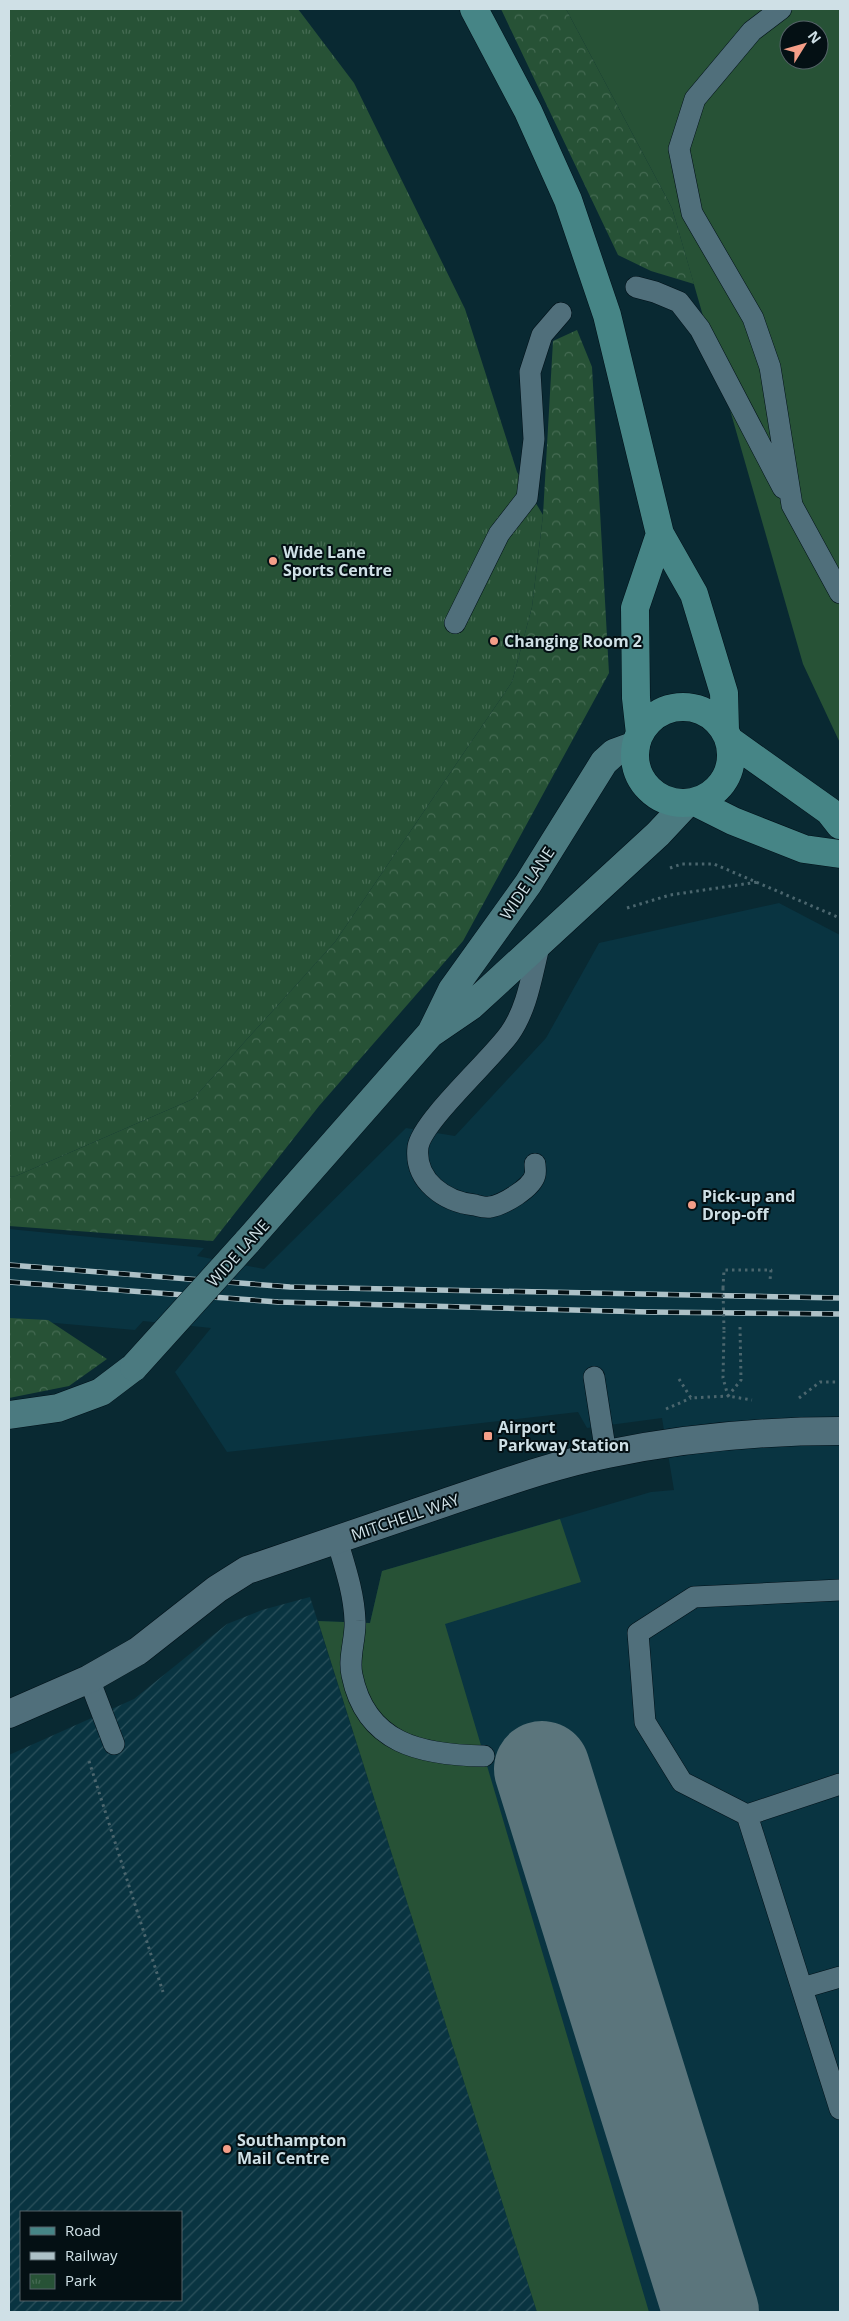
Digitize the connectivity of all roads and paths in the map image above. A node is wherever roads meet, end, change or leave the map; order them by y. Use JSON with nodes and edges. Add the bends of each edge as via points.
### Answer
{"nodes":[{"id":1,"x":474,"y":9,"type":"edge"},
{"id":2,"x":781,"y":9,"type":"edge"},
{"id":3,"x":636,"y":287,"type":"dead end"},
{"id":4,"x":561,"y":313,"type":"dead end"},
{"id":5,"x":792,"y":505,"type":"junction"},
{"id":6,"x":660,"y":534,"type":"junction"},
{"id":7,"x":840,"y":593,"type":"edge"},
{"id":8,"x":455,"y":623,"type":"dead end"},
{"id":9,"x":727,"y":735,"type":"junction"},
{"id":10,"x":638,"y":739,"type":"junction"},
{"id":11,"x":691,"y":802,"type":"junction"},
{"id":12,"x":840,"y":825,"type":"edge"},
{"id":13,"x":840,"y":854,"type":"edge"},
{"id":14,"x":663,"y":871,"type":"dead end"},
{"id":15,"x":758,"y":882,"type":"junction"},
{"id":16,"x":621,"y":910,"type":"dead end"},
{"id":17,"x":840,"y":918,"type":"edge"},
{"id":18,"x":540,"y":943,"type":"junction"},
{"id":19,"x":430,"y":1034,"type":"junction"},
{"id":20,"x":535,"y":1164,"type":"dead end"},
{"id":21,"x":770,"y":1280,"type":"dead end"},
{"id":22,"x":740,"y":1327,"type":"dead end"},
{"id":23,"x":594,"y":1377,"type":"dead end"},
{"id":24,"x":679,"y":1379,"type":"dead end"},
{"id":25,"x":728,"y":1396,"type":"junction"},
{"id":26,"x":9,"y":1415,"type":"edge"},
{"id":27,"x":840,"y":1431,"type":"edge"},
{"id":28,"x":764,"y":1432,"type":"junction"},
{"id":29,"x":606,"y":1454,"type":"junction"},
{"id":30,"x":337,"y":1540,"type":"junction"},
{"id":31,"x":840,"y":1590,"type":"edge"},
{"id":32,"x":89,"y":1680,"type":"junction"},
{"id":33,"x":9,"y":1714,"type":"edge"},
{"id":34,"x":114,"y":1744,"type":"dead end"},
{"id":35,"x":86,"y":1753,"type":"dead end"},
{"id":36,"x":484,"y":1756,"type":"dead end"},
{"id":37,"x":840,"y":1784,"type":"edge"},
{"id":38,"x":747,"y":1815,"type":"junction"},
{"id":39,"x":840,"y":1977,"type":"edge"},
{"id":40,"x":802,"y":1988,"type":"junction"},
{"id":41,"x":162,"y":1992,"type":"dead end"},
{"id":42,"x":840,"y":2109,"type":"edge"}],
"edges":[{"from":1,"to":6,"type":"main road","via":[[528,111],[568,200],[607,315]]},
{"from":2,"to":5,"type":"lane","via":[[752,31],[695,99],[679,149],[692,213],[753,318],[770,367]]},
{"from":3,"to":5,"type":"lane","via":[[679,302],[700,329]]},
{"from":4,"to":8,"type":"lane","via":[[542,335],[530,372],[534,439],[527,498],[499,534]]},
{"from":5,"to":7,"type":"lane"},
{"from":6,"to":9,"type":"main road","via":[[694,594],[724,693]]},
{"from":6,"to":10,"type":"main road","via":[[635,608]]},
{"from":9,"to":10,"type":"main road","via":[[715,719],[689,707],[674,708],[654,717]]},
{"from":9,"to":11,"type":"main road","via":[[731,756],[729,771],[715,790]]},
{"from":9,"to":12,"type":"main road","via":[[829,811]]},
{"from":10,"to":11,"type":"main road","via":[[636,760],[639,774],[647,787],[673,802]]},
{"from":10,"to":19,"type":"street","name":"WIDE LANE","via":[[604,762],[528,884],[452,990]]},
{"from":11,"to":13,"type":"main road","via":[[804,849]]},
{"from":11,"to":18,"type":"street","name":"WIDE LANE"},
{"from":14,"to":15,"type":"path","via":[[682,864],[714,864]]},
{"from":15,"to":16,"type":"path","via":[[670,895]]},
{"from":15,"to":17,"type":"path"},
{"from":18,"to":19,"type":"street","name":"WIDE LANE","via":[[471,1006]]},
{"from":18,"to":20,"type":"lane","via":[[522,1014],[510,1033],[427,1127],[418,1147],[420,1169],[430,1186],[448,1198],[470,1205],[490,1207],[524,1190],[535,1176]]},
{"from":19,"to":26,"type":"street","name":"WIDE LANE","bridge":true,"via":[[134,1367],[101,1392],[58,1408]]},
{"from":21,"to":25,"type":"path","bridge":true,"via":[[771,1270],[724,1270],[723,1378]]},
{"from":22,"to":25,"type":"path","via":[[741,1380]]},
{"from":23,"to":29,"type":"lane"},
{"from":24,"to":25,"type":"path","via":[[691,1398]]},
{"from":25,"to":28,"type":"path","via":[[764,1402]]},
{"from":27,"to":28,"type":"street","name":"MITCHELL WAY"},
{"from":28,"to":29,"type":"street","name":"MITCHELL WAY","via":[[671,1442]]},
{"from":29,"to":30,"type":"street","name":"MITCHELL WAY","via":[[541,1470]]},
{"from":30,"to":32,"type":"street","name":"MITCHELL WAY","via":[[247,1570],[217,1589],[138,1651]]},
{"from":30,"to":36,"type":"lane","via":[[351,1587],[355,1623],[351,1673],[362,1708],[378,1729],[421,1750]]},
{"from":31,"to":38,"type":"lane","via":[[694,1596],[638,1633],[645,1722],[682,1782]]},
{"from":32,"to":33,"type":"street","name":"MITCHELL WAY"},
{"from":32,"to":34,"type":"lane"},
{"from":35,"to":41,"type":"path"},
{"from":37,"to":38,"type":"lane"},
{"from":38,"to":40,"type":"lane"},
{"from":39,"to":40,"type":"lane"},
{"from":40,"to":42,"type":"lane"}]}
